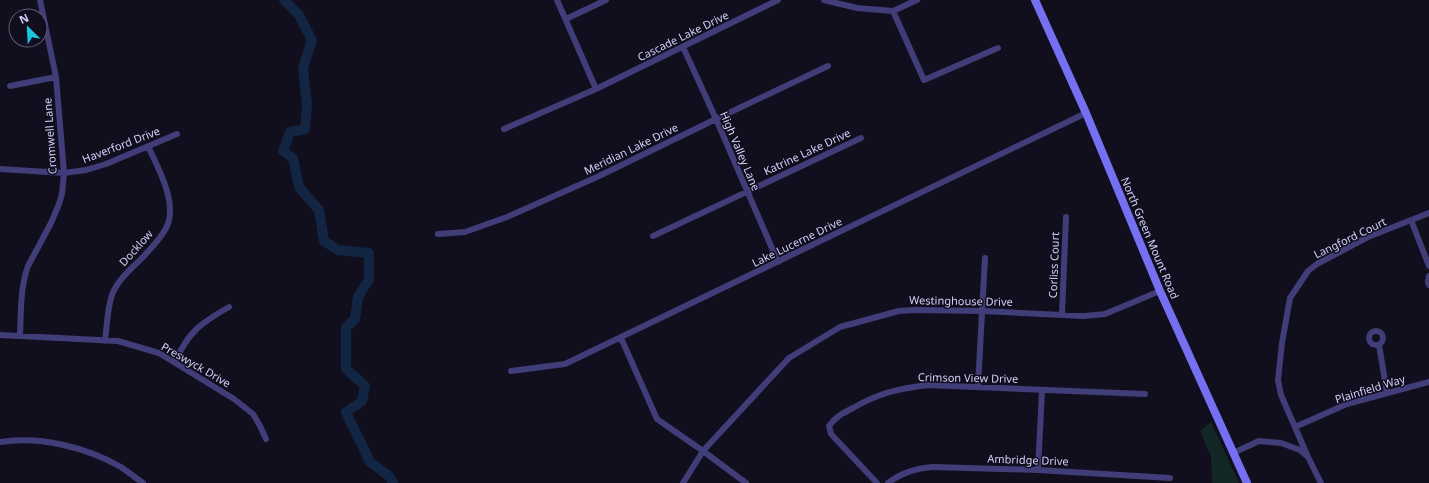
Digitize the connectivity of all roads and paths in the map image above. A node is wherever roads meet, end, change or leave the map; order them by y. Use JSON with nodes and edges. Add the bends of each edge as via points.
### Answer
{"nodes":[{"id":1,"x":40,"y":0,"type":"edge"},
{"id":2,"x":557,"y":0,"type":"edge"},
{"id":3,"x":606,"y":0,"type":"edge"},
{"id":4,"x":778,"y":0,"type":"edge"},
{"id":5,"x":824,"y":0,"type":"edge"},
{"id":6,"x":917,"y":0,"type":"edge"},
{"id":7,"x":1035,"y":0,"type":"edge"},
{"id":8,"x":893,"y":11,"type":"junction"},
{"id":9,"x":566,"y":20,"type":"junction"},
{"id":10,"x":683,"y":47,"type":"junction"},
{"id":11,"x":998,"y":48,"type":"dead end"},
{"id":12,"x":828,"y":66,"type":"dead end"},
{"id":13,"x":56,"y":77,"type":"junction"},
{"id":14,"x":10,"y":86,"type":"dead end"},
{"id":15,"x":596,"y":89,"type":"junction"},
{"id":16,"x":1086,"y":113,"type":"junction"},
{"id":17,"x":716,"y":119,"type":"junction"},
{"id":18,"x":504,"y":129,"type":"dead end"},
{"id":19,"x":177,"y":134,"type":"dead end"},
{"id":20,"x":860,"y":138,"type":"dead end"},
{"id":21,"x":148,"y":146,"type":"junction"},
{"id":22,"x":0,"y":169,"type":"edge"},
{"id":23,"x":64,"y":173,"type":"junction"},
{"id":24,"x":746,"y":191,"type":"junction"},
{"id":25,"x":1429,"y":213,"type":"edge"},
{"id":26,"x":1066,"y":217,"type":"dead end"},
{"id":27,"x":1411,"y":220,"type":"junction"},
{"id":28,"x":438,"y":234,"type":"dead end"},
{"id":29,"x":654,"y":236,"type":"dead end"},
{"id":30,"x":985,"y":258,"type":"dead end"},
{"id":31,"x":778,"y":262,"type":"junction"},
{"id":32,"x":1429,"y":266,"type":"edge"},
{"id":33,"x":1429,"y":276,"type":"edge"},
{"id":34,"x":1429,"y":285,"type":"edge"},
{"id":35,"x":1160,"y":291,"type":"junction"},
{"id":36,"x":230,"y":307,"type":"dead end"},
{"id":37,"x":982,"y":311,"type":"junction"},
{"id":38,"x":1062,"y":314,"type":"junction"},
{"id":39,"x":0,"y":335,"type":"edge"},
{"id":40,"x":20,"y":336,"type":"junction"},
{"id":41,"x":621,"y":338,"type":"junction"},
{"id":42,"x":105,"y":341,"type":"junction"},
{"id":43,"x":1379,"y":345,"type":"dead end"},
{"id":44,"x":175,"y":362,"type":"junction"},
{"id":45,"x":511,"y":371,"type":"dead end"},
{"id":46,"x":1429,"y":382,"type":"edge"},
{"id":47,"x":978,"y":386,"type":"junction"},
{"id":48,"x":1042,"y":390,"type":"junction"},
{"id":49,"x":1387,"y":393,"type":"junction"},
{"id":50,"x":1144,"y":394,"type":"dead end"},
{"id":51,"x":1295,"y":427,"type":"junction"},
{"id":52,"x":266,"y":439,"type":"dead end"},
{"id":53,"x":0,"y":442,"type":"edge"},
{"id":54,"x":703,"y":451,"type":"junction"},
{"id":55,"x":1233,"y":453,"type":"junction"},
{"id":56,"x":1308,"y":457,"type":"junction"},
{"id":57,"x":1038,"y":470,"type":"junction"},
{"id":58,"x":1170,"y":478,"type":"dead end"},
{"id":59,"x":143,"y":483,"type":"edge"},
{"id":60,"x":683,"y":483,"type":"edge"},
{"id":61,"x":746,"y":483,"type":"edge"},
{"id":62,"x":877,"y":483,"type":"edge"},
{"id":63,"x":888,"y":483,"type":"edge"},
{"id":64,"x":1247,"y":483,"type":"edge"},
{"id":65,"x":1321,"y":483,"type":"edge"}],
"edges":[{"from":1,"to":13,"type":"street","name":"Cromwell Lane"},
{"from":2,"to":9,"type":"street"},
{"from":3,"to":9,"type":"street"},
{"from":4,"to":10,"type":"street","name":"Cascade Lake Drive"},
{"from":5,"to":8,"type":"street","via":[[857,8]]},
{"from":6,"to":8,"type":"street"},
{"from":7,"to":16,"type":"street","name":"North Green Mount Road"},
{"from":8,"to":11,"type":"street","via":[[924,80]]},
{"from":9,"to":15,"type":"street"},
{"from":10,"to":15,"type":"street","name":"Cascade Lake Drive"},
{"from":10,"to":17,"type":"street","name":"High Valley Lane"},
{"from":12,"to":17,"type":"street","name":"Meridian Lake Drive"},
{"from":13,"to":14,"type":"street"},
{"from":13,"to":23,"type":"street","name":"Cromwell Lane"},
{"from":15,"to":18,"type":"street","name":"Cascade Lake Drive"},
{"from":16,"to":31,"type":"street","name":"Lake Lucerne Drive"},
{"from":16,"to":35,"type":"street","name":"North Green Mount Road"},
{"from":17,"to":24,"type":"street","name":"High Valley Lane"},
{"from":17,"to":28,"type":"street","name":"Meridian Lake Drive","via":[[507,217],[465,232]]},
{"from":19,"to":21,"type":"street","name":"Haverford Drive"},
{"from":20,"to":24,"type":"street","name":"Katrine Lake Drive"},
{"from":21,"to":23,"type":"street","name":"Haverford Drive","via":[[106,164]]},
{"from":21,"to":42,"type":"street","name":"Docklow","via":[[164,182],[170,203],[170,216],[166,228],[155,244],[132,268],[112,295]]},
{"from":22,"to":23,"type":"street","name":"Haverford Drive"},
{"from":23,"to":40,"type":"street","name":"Cromwell Lane","via":[[59,204],[26,272],[21,301]]},
{"from":24,"to":29,"type":"street","name":"Katrine Lake Drive"},
{"from":24,"to":31,"type":"street","name":"High Valley Lane"},
{"from":25,"to":27,"type":"street","name":"Langford Court"},
{"from":26,"to":38,"type":"street","name":"Corliss Court"},
{"from":27,"to":32,"type":"street"},
{"from":27,"to":51,"type":"street","name":"Langford Court","via":[[1368,237],[1317,264],[1308,271],[1290,298],[1278,380],[1281,395]]},
{"from":30,"to":37,"type":"street"},
{"from":31,"to":41,"type":"street","name":"Lake Lucerne Drive"},
{"from":33,"to":34,"type":"street"},
{"from":35,"to":38,"type":"street","name":"Westinghouse Drive","via":[[1105,314]]},
{"from":35,"to":55,"type":"street","name":"North Green Mount Road"},
{"from":36,"to":44,"type":"street","via":[[195,330],[182,347]]},
{"from":37,"to":38,"type":"street","name":"Westinghouse Drive"},
{"from":37,"to":47,"type":"street"},
{"from":37,"to":54,"type":"street","name":"Westinghouse Drive","via":[[899,311],[840,327],[789,358]]},
{"from":39,"to":40,"type":"street","name":"Preswyck Drive"},
{"from":40,"to":42,"type":"street","name":"Preswyck Drive"},
{"from":41,"to":45,"type":"street","name":"Lake Lucerne Drive","via":[[565,364]]},
{"from":41,"to":54,"type":"street","via":[[657,419]]},
{"from":42,"to":44,"type":"street","name":"Preswyck Drive","via":[[118,341],[159,353]]},
{"from":43,"to":49,"type":"street"},
{"from":44,"to":52,"type":"street","name":"Preswyck Drive","via":[[253,414]]},
{"from":46,"to":49,"type":"street","name":"Plainfield Way"},
{"from":47,"to":48,"type":"street","name":"Crimson View Drive"},
{"from":47,"to":62,"type":"street","name":"Crimson View Drive","via":[[927,385],[902,388],[866,400],[835,418],[829,426],[831,434]]},
{"from":48,"to":50,"type":"street","name":"Crimson View Drive"},
{"from":48,"to":57,"type":"street"},
{"from":49,"to":51,"type":"street","name":"Plainfield Way","via":[[1347,404]]},
{"from":51,"to":56,"type":"street","name":"Langford Court"},
{"from":53,"to":59,"type":"street","via":[[46,442],[81,449],[120,467]]},
{"from":54,"to":60,"type":"street","name":"Westinghouse Drive"},
{"from":54,"to":61,"type":"street"},
{"from":55,"to":56,"type":"street","via":[[1259,441],[1272,441],[1300,450]]},
{"from":55,"to":64,"type":"street","name":"North Green Mount Road"},
{"from":56,"to":65,"type":"street","name":"Langford Court"},
{"from":57,"to":58,"type":"street","name":"Ambridge Drive"},
{"from":57,"to":63,"type":"street","name":"Ambridge Drive","via":[[924,468],[902,474]]}]}
